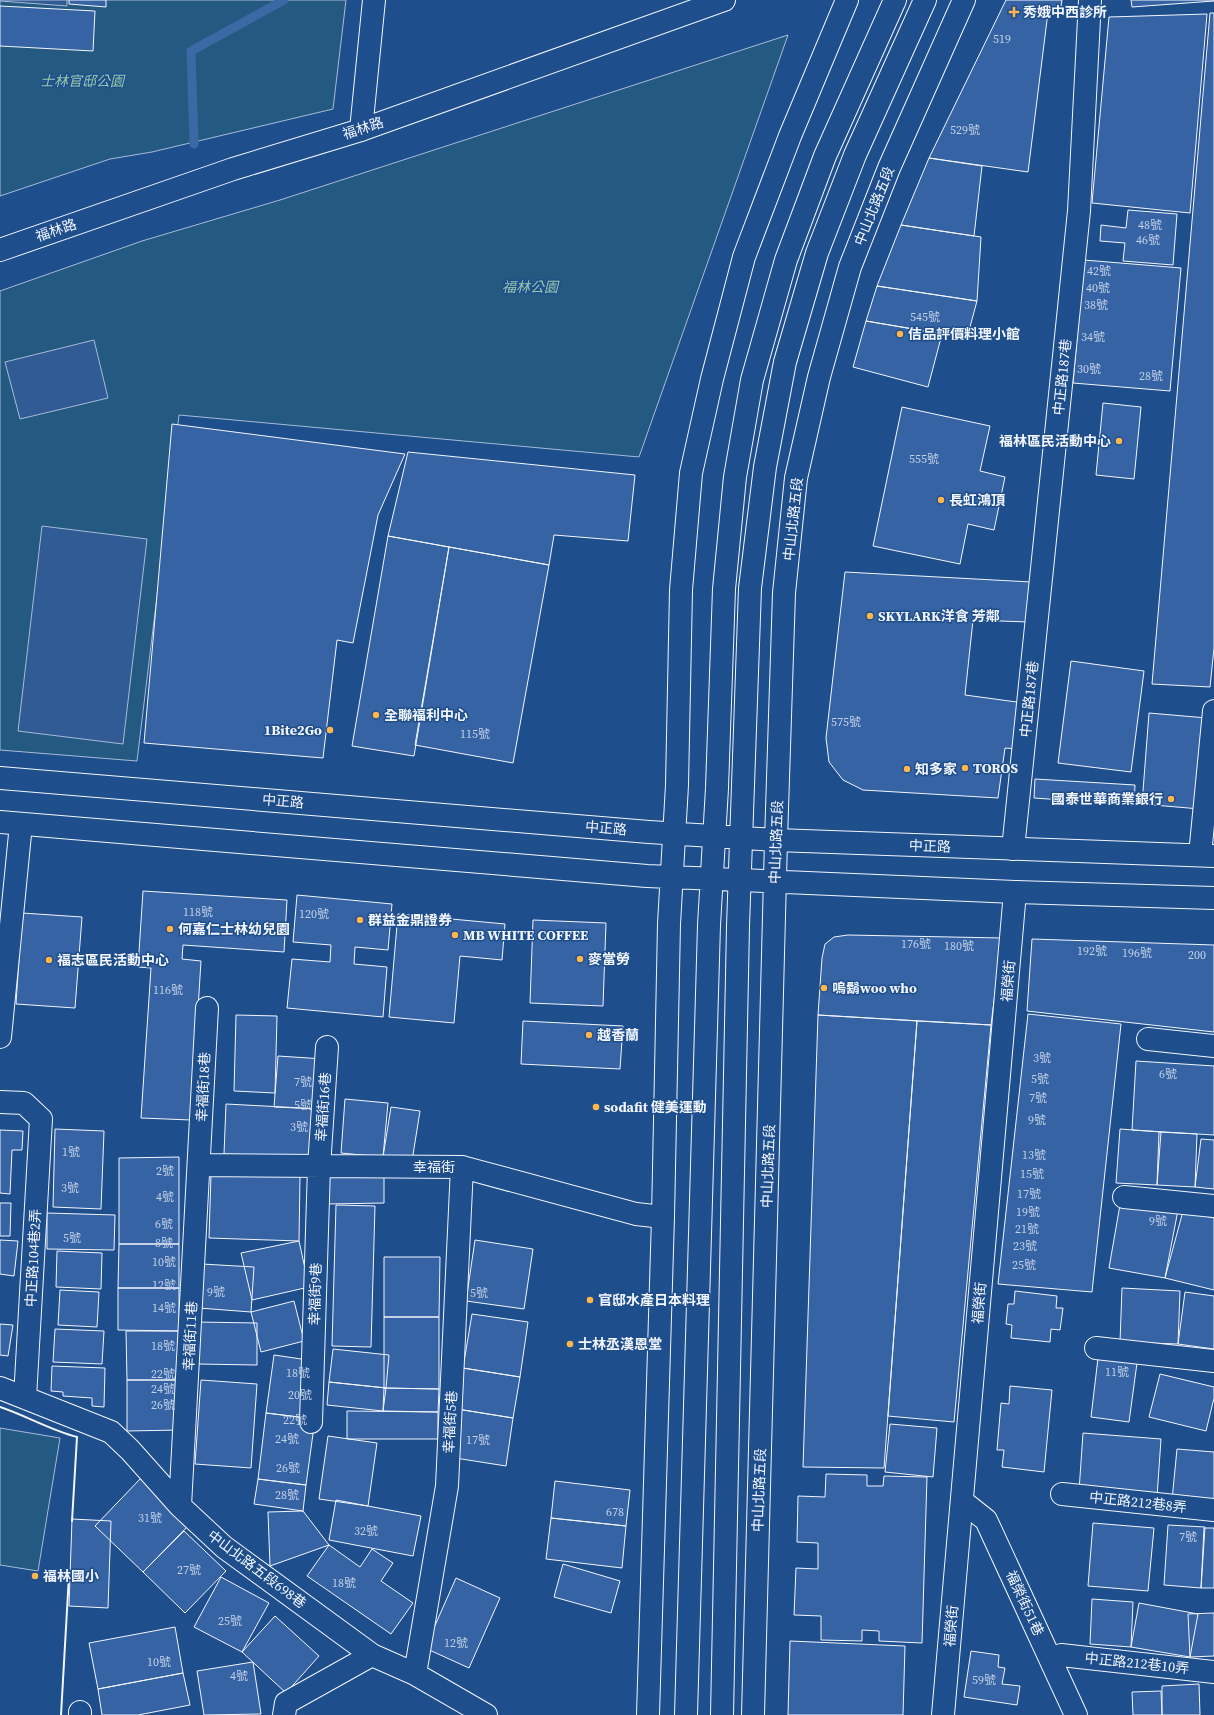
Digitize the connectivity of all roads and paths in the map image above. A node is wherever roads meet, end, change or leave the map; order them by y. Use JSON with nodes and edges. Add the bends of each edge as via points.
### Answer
{"nodes":[{"id":1,"x":374,"y":0,"type":"edge"},
{"id":2,"x":724,"y":0,"type":"edge"},
{"id":3,"x":847,"y":0,"type":"edge"},
{"id":4,"x":895,"y":0,"type":"edge"},
{"id":5,"x":925,"y":0,"type":"edge"},
{"id":6,"x":964,"y":0,"type":"edge"},
{"id":7,"x":1090,"y":0,"type":"edge"},
{"id":8,"x":361,"y":130,"type":"junction"},
{"id":9,"x":0,"y":250,"type":"edge"},
{"id":10,"x":1214,"y":711,"type":"edge"},
{"id":11,"x":0,"y":778,"type":"edge"},
{"id":12,"x":0,"y":822,"type":"edge"},
{"id":13,"x":21,"y":824,"type":"junction"},
{"id":14,"x":673,"y":833,"type":"junction"},
{"id":15,"x":714,"y":835,"type":"junction"},
{"id":16,"x":742,"y":837,"type":"junction"},
{"id":17,"x":776,"y":840,"type":"junction"},
{"id":18,"x":1013,"y":849,"type":"junction"},
{"id":19,"x":1207,"y":855,"type":"edge"},
{"id":20,"x":671,"y":876,"type":"junction"},
{"id":21,"x":712,"y":878,"type":"junction"},
{"id":22,"x":740,"y":880,"type":"junction"},
{"id":23,"x":775,"y":882,"type":"junction"},
{"id":24,"x":1015,"y":892,"type":"junction"},
{"id":25,"x":1214,"y":898,"type":"edge"},
{"id":26,"x":207,"y":1008,"type":"dead end"},
{"id":27,"x":0,"y":1038,"type":"edge"},
{"id":28,"x":1148,"y":1038,"type":"dead end"},
{"id":29,"x":1214,"y":1046,"type":"edge"},
{"id":30,"x":327,"y":1047,"type":"dead end"},
{"id":31,"x":0,"y":1102,"type":"edge"},
{"id":32,"x":199,"y":1165,"type":"junction"},
{"id":33,"x":319,"y":1166,"type":"junction"},
{"id":34,"x":462,"y":1166,"type":"junction"},
{"id":35,"x":1124,"y":1197,"type":"dead end"},
{"id":36,"x":1214,"y":1206,"type":"edge"},
{"id":37,"x":663,"y":1217,"type":"junction"},
{"id":38,"x":1096,"y":1348,"type":"dead end"},
{"id":39,"x":1214,"y":1361,"type":"edge"},
{"id":40,"x":0,"y":1388,"type":"edge"},
{"id":41,"x":25,"y":1398,"type":"junction"},
{"id":42,"x":311,"y":1422,"type":"dead end"},
{"id":43,"x":1062,"y":1494,"type":"dead end"},
{"id":44,"x":962,"y":1501,"type":"junction"},
{"id":45,"x":180,"y":1506,"type":"junction"},
{"id":46,"x":1214,"y":1510,"type":"edge"},
{"id":47,"x":1061,"y":1654,"type":"dead end"},
{"id":48,"x":372,"y":1655,"type":"junction"},
{"id":49,"x":1214,"y":1672,"type":"edge"},
{"id":50,"x":415,"y":1674,"type":"junction"},
{"id":51,"x":284,"y":1715,"type":"edge"},
{"id":52,"x":486,"y":1715,"type":"edge"},
{"id":53,"x":648,"y":1715,"type":"edge"},
{"id":54,"x":686,"y":1715,"type":"edge"},
{"id":55,"x":722,"y":1715,"type":"edge"},
{"id":56,"x":753,"y":1715,"type":"edge"},
{"id":57,"x":943,"y":1715,"type":"edge"},
{"id":58,"x":1076,"y":1715,"type":"edge"}],
"edges":[{"from":1,"to":8,"type":"main road"},
{"from":2,"to":8,"type":"main road","name":"福林路"},
{"from":3,"to":14,"type":"main road","via":[[790,136],[744,257],[712,379],[691,473],[681,590],[677,785]]},
{"from":4,"to":15,"type":"main road","via":[[822,163],[786,260],[752,380],[735,476],[724,589]]},
{"from":5,"to":16,"type":"main road","via":[[856,155],[817,253],[785,362],[765,467],[750,588]]},
{"from":6,"to":17,"type":"main road","name":"中山北路五段","via":[[889,168],[850,267],[819,377],[798,471],[784,593]]},
{"from":7,"to":18,"type":"main road","name":"中正路187巷","via":[[1079,211]]},
{"from":8,"to":9,"type":"main road","name":"福林路","via":[[233,169]]},
{"from":10,"to":19,"type":"main road"},
{"from":11,"to":14,"type":"main road","name":"中正路"},
{"from":12,"to":13,"type":"main road"},
{"from":13,"to":20,"type":"main road"},
{"from":13,"to":27,"type":"main road"},
{"from":14,"to":15,"type":"main road","name":"中正路"},
{"from":14,"to":20,"type":"main road"},
{"from":15,"to":16,"type":"main road","name":"中正路"},
{"from":15,"to":21,"type":"main road"},
{"from":16,"to":17,"type":"main road","name":"中正路"},
{"from":16,"to":22,"type":"main road"},
{"from":17,"to":18,"type":"main road","name":"中正路"},
{"from":17,"to":23,"type":"main road","name":"中山北路五段"},
{"from":18,"to":19,"type":"main road","name":"中正路"},
{"from":20,"to":21,"type":"main road"},
{"from":20,"to":37,"type":"main road"},
{"from":21,"to":22,"type":"main road"},
{"from":21,"to":54,"type":"main road"},
{"from":22,"to":23,"type":"main road"},
{"from":22,"to":55,"type":"main road"},
{"from":23,"to":24,"type":"main road"},
{"from":23,"to":56,"type":"main road","name":"中山北路五段"},
{"from":24,"to":25,"type":"main road"},
{"from":24,"to":44,"type":"main road","name":"福榮街"},
{"from":26,"to":32,"type":"main road","name":"幸福街18巷"},
{"from":28,"to":29,"type":"main road"},
{"from":30,"to":33,"type":"main road","name":"幸福街16巷"},
{"from":31,"to":41,"type":"main road","name":"中正路104巷2弄","via":[[24,1103],[41,1119]]},
{"from":32,"to":33,"type":"main road","name":"幸福街"},
{"from":32,"to":45,"type":"main road","name":"幸福街11巷"},
{"from":33,"to":34,"type":"main road","name":"幸福街"},
{"from":33,"to":42,"type":"main road","name":"幸福街9巷"},
{"from":34,"to":37,"type":"main road","name":"幸福街","via":[[636,1214]]},
{"from":34,"to":50,"type":"main road","name":"幸福街5巷","via":[[446,1486]]},
{"from":35,"to":36,"type":"main road"},
{"from":37,"to":53,"type":"main road"},
{"from":38,"to":39,"type":"main road"},
{"from":40,"to":41,"type":"main road","name":"中山北路五段698巷"},
{"from":41,"to":45,"type":"main road","name":"中山北路五段698巷","via":[[111,1432]]},
{"from":43,"to":46,"type":"main road","name":"中正路212巷8弄"},
{"from":44,"to":57,"type":"main road","name":"福榮街"},
{"from":44,"to":58,"type":"main road","name":"福榮街51巷","via":[[986,1520]]},
{"from":45,"to":48,"type":"main road","name":"中山北路五段698巷","via":[[224,1547]]},
{"from":47,"to":49,"type":"main road","name":"中正路212巷10弄"},
{"from":48,"to":50,"type":"main road","name":"中山北路五段698巷"},
{"from":48,"to":51,"type":"main road","via":[[286,1703]]},
{"from":50,"to":52,"type":"main road","name":"中山北路五段698巷"}]}
